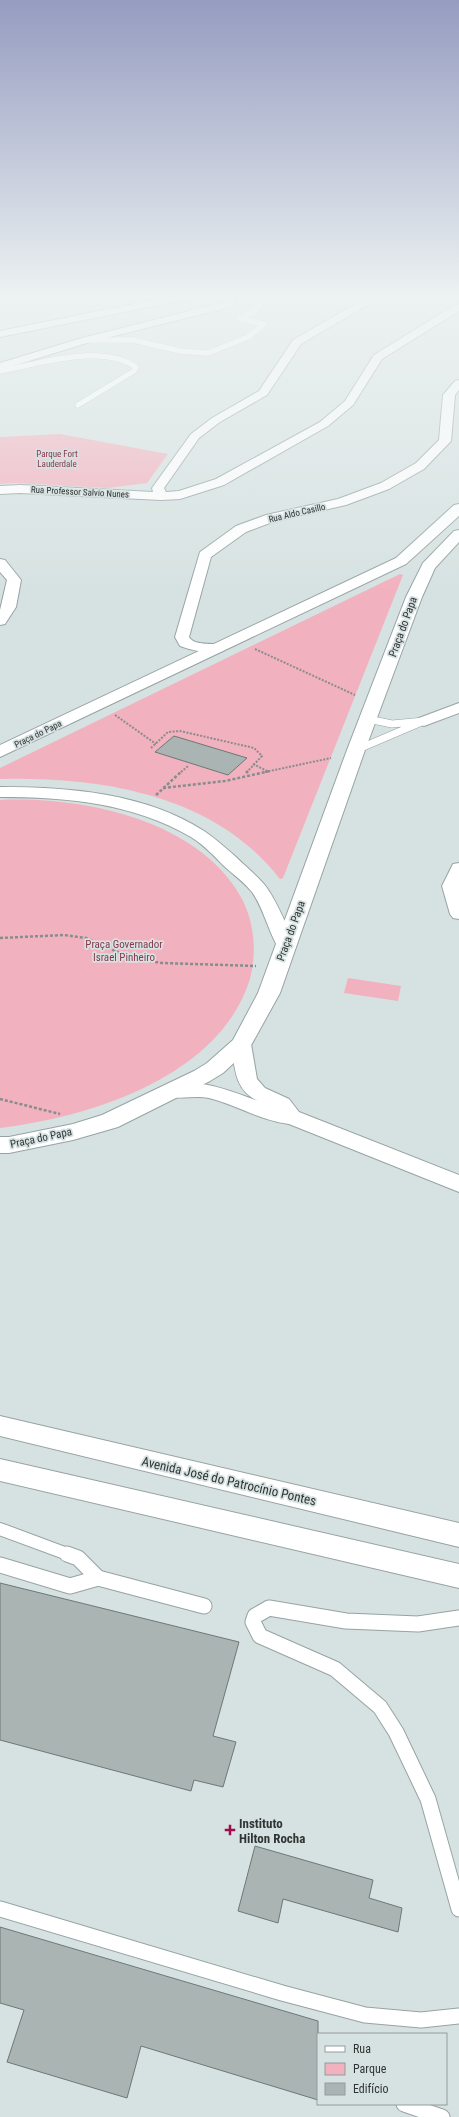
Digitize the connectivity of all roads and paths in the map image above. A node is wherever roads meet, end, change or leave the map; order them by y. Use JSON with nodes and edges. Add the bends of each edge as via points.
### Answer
{"nodes":[{"id":1,"x":98,"y":393,"type":"edge"},
{"id":2,"x":263,"y":393,"type":"edge"},
{"id":3,"x":355,"y":393,"type":"edge"},
{"id":4,"x":451,"y":393,"type":"edge"},
{"id":5,"x":78,"y":405,"type":"dead end"},
{"id":6,"x":0,"y":490,"type":"edge"},
{"id":7,"x":161,"y":496,"type":"junction"},
{"id":8,"x":459,"y":508,"type":"edge"},
{"id":9,"x":459,"y":534,"type":"edge"},
{"id":10,"x":401,"y":561,"type":"junction"},
{"id":11,"x":0,"y":563,"type":"edge"},
{"id":12,"x":428,"y":566,"type":"junction"},
{"id":13,"x":0,"y":621,"type":"edge"},
{"id":14,"x":250,"y":647,"type":"dead end"},
{"id":15,"x":218,"y":648,"type":"junction"},
{"id":16,"x":360,"y":697,"type":"dead end"},
{"id":17,"x":459,"y":708,"type":"edge"},
{"id":18,"x":113,"y":714,"type":"dead end"},
{"id":19,"x":368,"y":719,"type":"junction"},
{"id":20,"x":424,"y":721,"type":"junction"},
{"id":21,"x":156,"y":744,"type":"junction"},
{"id":22,"x":151,"y":748,"type":"dead end"},
{"id":23,"x":356,"y":750,"type":"junction"},
{"id":24,"x":0,"y":752,"type":"edge"},
{"id":25,"x":338,"y":757,"type":"dead end"},
{"id":26,"x":253,"y":764,"type":"junction"},
{"id":27,"x":188,"y":766,"type":"dead end"},
{"id":28,"x":268,"y":772,"type":"junction"},
{"id":29,"x":246,"y":773,"type":"dead end"},
{"id":30,"x":163,"y":788,"type":"junction"},
{"id":31,"x":0,"y":792,"type":"edge"},
{"id":32,"x":154,"y":797,"type":"dead end"},
{"id":33,"x":459,"y":868,"type":"edge"},
{"id":34,"x":459,"y":914,"type":"edge"},
{"id":35,"x":0,"y":938,"type":"edge"},
{"id":36,"x":286,"y":945,"type":"junction"},
{"id":37,"x":278,"y":968,"type":"junction"},
{"id":38,"x":241,"y":1044,"type":"junction"},
{"id":39,"x":173,"y":1091,"type":"junction"},
{"id":40,"x":0,"y":1099,"type":"edge"},
{"id":41,"x":64,"y":1114,"type":"dead end"},
{"id":42,"x":292,"y":1117,"type":"junction"},
{"id":43,"x":0,"y":1145,"type":"edge"},
{"id":44,"x":459,"y":1184,"type":"edge"},
{"id":45,"x":0,"y":1426,"type":"edge"},
{"id":46,"x":0,"y":1470,"type":"edge"},
{"id":47,"x":0,"y":1529,"type":"edge"},
{"id":48,"x":459,"y":1535,"type":"edge"},
{"id":49,"x":0,"y":1565,"type":"edge"},
{"id":50,"x":459,"y":1576,"type":"edge"},
{"id":51,"x":98,"y":1578,"type":"junction"},
{"id":52,"x":204,"y":1606,"type":"dead end"},
{"id":53,"x":459,"y":1618,"type":"edge"},
{"id":54,"x":0,"y":1909,"type":"edge"},
{"id":55,"x":459,"y":1909,"type":"edge"},
{"id":56,"x":459,"y":2016,"type":"edge"},
{"id":57,"x":407,"y":2105,"type":"edge"},
{"id":58,"x":442,"y":2117,"type":"edge"}],
"edges":[{"from":1,"to":5,"type":"lane"},
{"from":2,"to":7,"type":"street","via":[[216,420],[195,436],[158,488]]},
{"from":3,"to":7,"type":"street","name":"Rua Professor Salvio Nunes","via":[[349,403],[324,424],[220,482],[180,495]]},
{"from":4,"to":15,"type":"street","name":"Rua Aldo Casillo","via":[[444,441],[420,466],[385,486],[342,502],[271,518],[241,529],[205,555],[182,637],[185,643],[193,646]]},
{"from":6,"to":7,"type":"street","name":"Rua Professor Salvio Nunes"},
{"from":8,"to":10,"type":"street","name":"Praça do Papa"},
{"from":9,"to":12,"type":"street","name":"Praça do Papa"},
{"from":10,"to":12,"type":"street"},
{"from":10,"to":15,"type":"street","name":"Praça do Papa"},
{"from":11,"to":13,"type":"street","via":[[14,580],[9,607]]},
{"from":12,"to":19,"type":"street","name":"Praça do Papa"},
{"from":14,"to":16,"type":"path"},
{"from":15,"to":24,"type":"street","name":"Praça do Papa"},
{"from":17,"to":20,"type":"street"},
{"from":18,"to":21,"type":"path"},
{"from":19,"to":20,"type":"lane","via":[[392,724]]},
{"from":19,"to":23,"type":"street","name":"Praça do Papa"},
{"from":20,"to":23,"type":"lane","via":[[371,741]]},
{"from":21,"to":22,"type":"path"},
{"from":21,"to":26,"type":"path","via":[[168,732],[180,731],[254,748],[262,756]]},
{"from":23,"to":36,"type":"street","name":"Praça do Papa"},
{"from":25,"to":28,"type":"path"},
{"from":26,"to":28,"type":"path"},
{"from":26,"to":29,"type":"path"},
{"from":27,"to":30,"type":"path"},
{"from":28,"to":30,"type":"path","via":[[225,781]]},
{"from":30,"to":32,"type":"path"},
{"from":31,"to":36,"type":"street","via":[[58,794],[94,799],[138,809],[169,820],[196,834],[218,849],[259,890]]},
{"from":33,"to":34,"type":"street","via":[[451,886]]},
{"from":35,"to":37,"type":"path","via":[[64,935],[86,938],[131,958],[162,963]]},
{"from":36,"to":37,"type":"street","name":"Praça do Papa"},
{"from":37,"to":38,"type":"street","name":"Praça do Papa","via":[[266,999]]},
{"from":38,"to":39,"type":"street","name":"Praça do Papa","via":[[215,1068]]},
{"from":38,"to":42,"type":"street","via":[[247,1081],[258,1093],[282,1104]]},
{"from":39,"to":42,"type":"street","via":[[210,1091],[271,1114]]},
{"from":39,"to":43,"type":"street","name":"Praça do Papa","via":[[110,1121],[73,1132]]},
{"from":40,"to":41,"type":"path"},
{"from":42,"to":44,"type":"street"},
{"from":45,"to":48,"type":"street","name":"Avenida José do Patrocínio Pontes"},
{"from":46,"to":50,"type":"street"},
{"from":47,"to":51,"type":"lane","via":[[78,1558]]},
{"from":49,"to":51,"type":"lane","via":[[70,1586]]},
{"from":51,"to":52,"type":"lane"},
{"from":53,"to":55,"type":"lane","via":[[418,1624],[346,1621],[269,1608],[259,1611],[253,1618],[253,1627],[260,1636],[335,1669],[380,1707],[396,1732],[428,1800]]},
{"from":54,"to":56,"type":"lane","via":[[274,1991],[365,2015],[421,2020]]},
{"from":57,"to":58,"type":"lane"}]}
